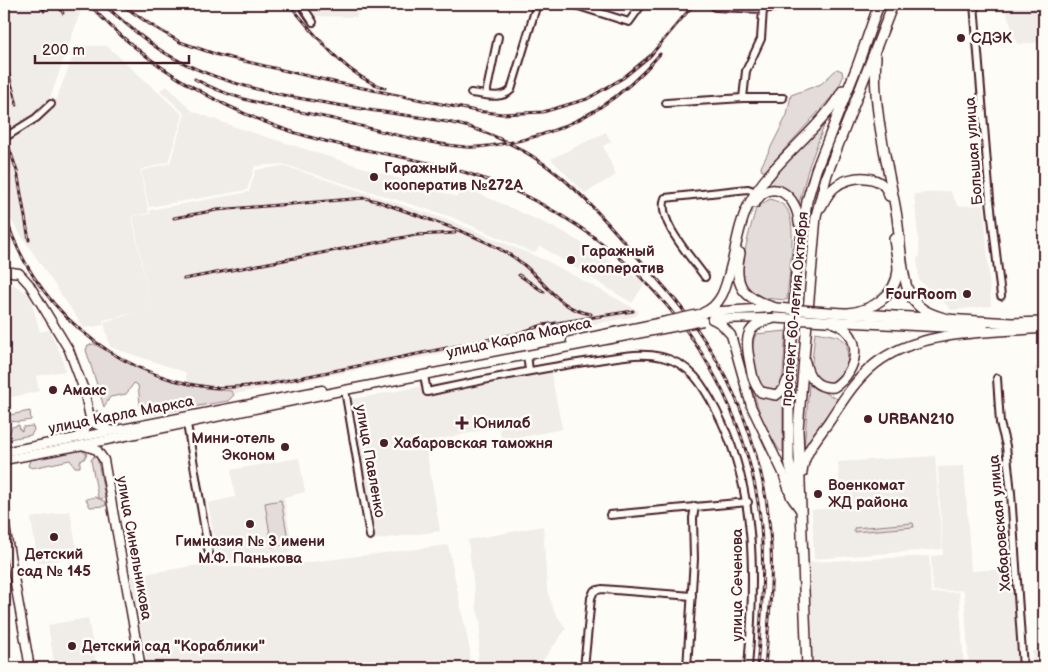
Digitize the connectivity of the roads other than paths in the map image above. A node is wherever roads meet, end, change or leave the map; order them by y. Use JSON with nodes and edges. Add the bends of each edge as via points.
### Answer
{"nodes":[{"id":1,"x":301,"y":4,"type":"edge"},
{"id":2,"x":537,"y":4,"type":"edge"},
{"id":3,"x":572,"y":4,"type":"edge"},
{"id":4,"x":642,"y":4,"type":"edge"},
{"id":5,"x":798,"y":4,"type":"edge"},
{"id":6,"x":879,"y":4,"type":"edge"},
{"id":7,"x":893,"y":4,"type":"edge"},
{"id":8,"x":974,"y":4,"type":"edge"},
{"id":9,"x":715,"y":8,"type":"dead end"},
{"id":10,"x":763,"y":8,"type":"junction"},
{"id":11,"x":313,"y":22,"type":"dead end"},
{"id":12,"x":498,"y":36,"type":"dead end"},
{"id":13,"x":879,"y":42,"type":"junction"},
{"id":14,"x":858,"y":64,"type":"junction"},
{"id":15,"x":471,"y":93,"type":"dead end"},
{"id":16,"x":486,"y":94,"type":"junction"},
{"id":17,"x":743,"y":98,"type":"junction"},
{"id":18,"x":783,"y":98,"type":"dead end"},
{"id":19,"x":666,"y":102,"type":"dead end"},
{"id":20,"x":51,"y":104,"type":"dead end"},
{"id":21,"x":4,"y":138,"type":"edge"},
{"id":22,"x":756,"y":192,"type":"junction"},
{"id":23,"x":816,"y":216,"type":"junction"},
{"id":24,"x":4,"y":271,"type":"edge"},
{"id":25,"x":796,"y":272,"type":"junction"},
{"id":26,"x":706,"y":277,"type":"dead end"},
{"id":27,"x":1001,"y":296,"type":"dead end"},
{"id":28,"x":776,"y":308,"type":"junction"},
{"id":29,"x":849,"y":313,"type":"junction"},
{"id":30,"x":702,"y":316,"type":"junction"},
{"id":31,"x":827,"y":316,"type":"junction"},
{"id":32,"x":775,"y":318,"type":"junction"},
{"id":33,"x":712,"y":319,"type":"junction"},
{"id":34,"x":950,"y":319,"type":"junction"},
{"id":35,"x":1044,"y":322,"type":"edge"},
{"id":36,"x":668,"y":324,"type":"junction"},
{"id":37,"x":1044,"y":328,"type":"edge"},
{"id":38,"x":1012,"y":330,"type":"junction"},
{"id":39,"x":792,"y":331,"type":"junction"},
{"id":40,"x":527,"y":355,"type":"junction"},
{"id":41,"x":803,"y":355,"type":"junction"},
{"id":42,"x":529,"y":370,"type":"junction"},
{"id":43,"x":424,"y":375,"type":"junction"},
{"id":44,"x":997,"y":378,"type":"dead end"},
{"id":45,"x":345,"y":390,"type":"junction"},
{"id":46,"x":90,"y":418,"type":"junction"},
{"id":47,"x":186,"y":424,"type":"junction"},
{"id":48,"x":112,"y":435,"type":"junction"},
{"id":49,"x":75,"y":438,"type":"junction"},
{"id":50,"x":83,"y":445,"type":"junction"},
{"id":51,"x":4,"y":452,"type":"edge"},
{"id":52,"x":4,"y":460,"type":"edge"},
{"id":53,"x":104,"y":460,"type":"junction"},
{"id":54,"x":748,"y":502,"type":"junction"},
{"id":55,"x":695,"y":506,"type":"junction"},
{"id":56,"x":801,"y":511,"type":"junction"},
{"id":57,"x":610,"y":515,"type":"dead end"},
{"id":58,"x":4,"y":521,"type":"edge"},
{"id":59,"x":370,"y":536,"type":"dead end"},
{"id":60,"x":4,"y":538,"type":"edge"},
{"id":61,"x":10,"y":547,"type":"junction"},
{"id":62,"x":210,"y":554,"type":"dead end"},
{"id":63,"x":692,"y":596,"type":"junction"},
{"id":64,"x":30,"y":668,"type":"edge"},
{"id":65,"x":141,"y":668,"type":"edge"},
{"id":66,"x":584,"y":668,"type":"edge"},
{"id":67,"x":687,"y":668,"type":"edge"},
{"id":68,"x":748,"y":668,"type":"edge"},
{"id":69,"x":807,"y":668,"type":"edge"},
{"id":70,"x":1023,"y":668,"type":"edge"}],
"edges":[{"from":1,"to":11,"type":"street"},
{"from":2,"to":16,"type":"street","via":[[511,90],[505,94]]},
{"from":3,"to":4,"type":"street","via":[[629,22]]},
{"from":5,"to":10,"type":"street"},
{"from":6,"to":14,"type":"highway","name":"проспект 60-летия Октября"},
{"from":7,"to":13,"type":"highway","name":"проспект 60-летия Октября"},
{"from":8,"to":27,"type":"street","name":"Большая улица"},
{"from":9,"to":10,"type":"street"},
{"from":10,"to":17,"type":"street","via":[[762,39],[746,71]]},
{"from":12,"to":16,"type":"street"},
{"from":13,"to":23,"type":"highway","name":"проспект 60-летия Октября","via":[[827,174]]},
{"from":13,"to":34,"type":"highway","via":[[875,84],[883,152],[896,210],[907,287],[912,300],[919,306]]},
{"from":14,"to":22,"type":"highway","via":[[833,105]]},
{"from":14,"to":25,"type":"highway","name":"проспект 60-летия Октября","via":[[806,201]]},
{"from":15,"to":16,"type":"street"},
{"from":17,"to":18,"type":"street"},
{"from":17,"to":19,"type":"street"},
{"from":20,"to":21,"type":"street","via":[[36,118]]},
{"from":22,"to":26,"type":"street","via":[[748,189],[665,198],[670,228]]},
{"from":22,"to":30,"type":"highway","via":[[743,219],[724,292],[714,307]]},
{"from":23,"to":29,"type":"highway","via":[[833,188],[842,182],[876,179],[887,189],[897,266],[895,278],[889,292],[879,302],[862,311]]},
{"from":23,"to":41,"type":"highway","name":"проспект 60-летия Октября"},
{"from":24,"to":46,"type":"main road","via":[[23,276],[56,328],[84,390]]},
{"from":25,"to":28,"type":"highway","via":[[799,212],[792,198],[771,190],[758,198],[752,207],[737,272],[739,282],[749,297]]},
{"from":25,"to":39,"type":"highway","name":"проспект 60-летия Октября"},
{"from":28,"to":30,"type":"main road"},
{"from":28,"to":31,"type":"highway","bridge":true},
{"from":29,"to":31,"type":"highway"},
{"from":29,"to":34,"type":"highway"},
{"from":30,"to":33,"type":"main road"},
{"from":30,"to":36,"type":"main road","bridge":true},
{"from":31,"to":32,"type":"highway","bridge":true},
{"from":31,"to":38,"type":"highway"},
{"from":31,"to":41,"type":"highway","via":[[853,338],[855,355],[851,370],[834,386],[820,385],[807,374]]},
{"from":32,"to":33,"type":"main road"},
{"from":32,"to":39,"type":"highway","via":[[756,324],[746,341],[756,387],[766,394],[780,393],[786,385]]},
{"from":33,"to":56,"type":"main road","via":[[731,335],[751,406],[791,497]]},
{"from":34,"to":35,"type":"highway"},
{"from":36,"to":40,"type":"main road","name":"улица Карла Маркса"},
{"from":36,"to":48,"type":"main road","name":"улица Карла Маркса"},
{"from":37,"to":38,"type":"highway"},
{"from":38,"to":56,"type":"highway","via":[[914,343],[876,363],[850,391],[808,452],[803,466]]},
{"from":39,"to":56,"type":"highway","name":"проспект 60-летия Октября","via":[[789,460]]},
{"from":40,"to":42,"type":"street"},
{"from":40,"to":43,"type":"main road","name":"улица Карла Маркса"},
{"from":41,"to":56,"type":"highway","name":"проспект 60-летия Октября","via":[[798,428]]},
{"from":42,"to":43,"type":"street","name":"улица Сеченова","via":[[428,392]]},
{"from":42,"to":54,"type":"street","name":"улица Сеченова","via":[[638,354],[663,357],[691,371],[706,389],[723,423],[736,454]]},
{"from":43,"to":45,"type":"main road","name":"улица Карла Маркса"},
{"from":44,"to":70,"type":"street","name":"Хабаровская улица","via":[[1000,423],[1011,492]]},
{"from":45,"to":47,"type":"main road","name":"улица Карла Маркса"},
{"from":45,"to":59,"type":"street","name":"улица Павленко"},
{"from":46,"to":48,"type":"main road"},
{"from":46,"to":49,"type":"main road","via":[[84,432]]},
{"from":47,"to":48,"type":"main road","name":"улица Карла Маркса"},
{"from":47,"to":62,"type":"street"},
{"from":48,"to":49,"type":"main road","name":"улица Карла Маркса"},
{"from":48,"to":50,"type":"main road"},
{"from":48,"to":53,"type":"main road","via":[[104,447]]},
{"from":49,"to":51,"type":"main road","name":"улица Карла Маркса"},
{"from":50,"to":52,"type":"main road"},
{"from":50,"to":53,"type":"main road","name":"улица Синельникова","via":[[97,450]]},
{"from":53,"to":65,"type":"main road","name":"улица Синельникова"},
{"from":54,"to":55,"type":"street"},
{"from":54,"to":68,"type":"street","name":"улица Сеченова","via":[[753,579]]},
{"from":55,"to":57,"type":"street"},
{"from":55,"to":63,"type":"street"},
{"from":56,"to":69,"type":"highway","name":"проспект 60-летия Октября"},
{"from":58,"to":61,"type":"main road"},
{"from":60,"to":61,"type":"main road"},
{"from":61,"to":64,"type":"main road"},
{"from":63,"to":66,"type":"street","via":[[594,591]]},
{"from":63,"to":67,"type":"street"}]}
